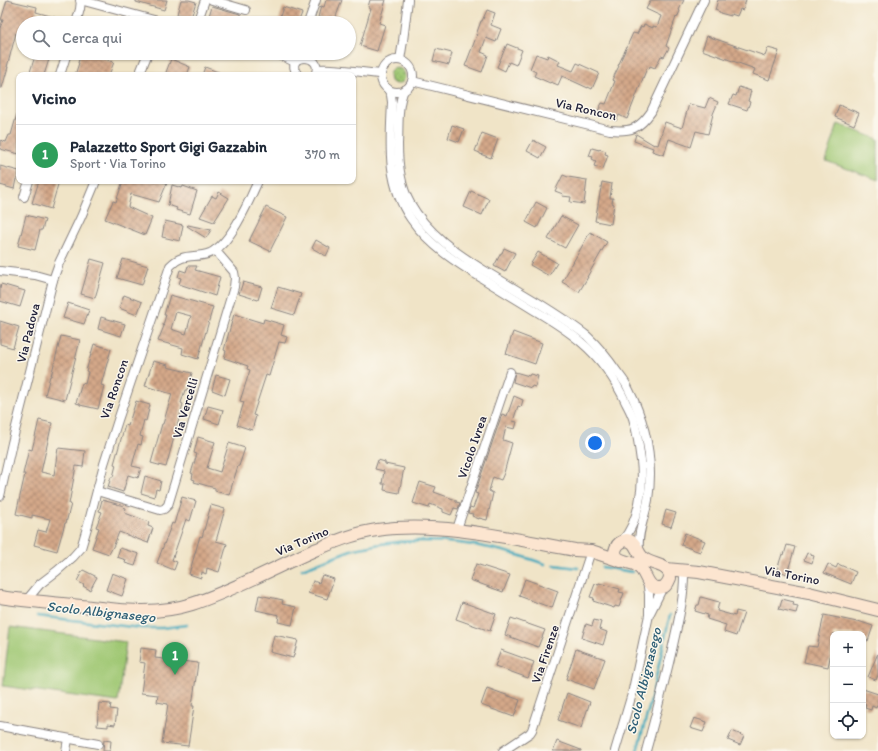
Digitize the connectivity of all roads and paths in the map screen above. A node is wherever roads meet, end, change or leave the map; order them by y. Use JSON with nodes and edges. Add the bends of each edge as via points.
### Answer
{"nodes":[{"id":1,"x":81,"y":0,"type":"edge"},
{"id":2,"x":205,"y":0,"type":"edge"},
{"id":3,"x":212,"y":0,"type":"edge"},
{"id":4,"x":316,"y":0,"type":"edge"},
{"id":5,"x":408,"y":0,"type":"edge"},
{"id":6,"x":704,"y":0,"type":"edge"},
{"id":7,"x":246,"y":10,"type":"dead end"},
{"id":8,"x":78,"y":16,"type":"edge"},
{"id":9,"x":136,"y":16,"type":"edge"},
{"id":10,"x":199,"y":16,"type":"edge"},
{"id":11,"x":310,"y":16,"type":"edge"},
{"id":12,"x":65,"y":60,"type":"edge"},
{"id":13,"x":145,"y":60,"type":"edge"},
{"id":14,"x":291,"y":60,"type":"edge"},
{"id":15,"x":312,"y":60,"type":"edge"},
{"id":16,"x":400,"y":60,"type":"junction"},
{"id":17,"x":295,"y":62,"type":"joint"},
{"id":18,"x":61,"y":72,"type":"edge"},
{"id":19,"x":140,"y":72,"type":"edge"},
{"id":20,"x":296,"y":72,"type":"edge"},
{"id":21,"x":316,"y":72,"type":"edge"},
{"id":22,"x":381,"y":74,"type":"junction"},
{"id":23,"x":412,"y":81,"type":"junction"},
{"id":24,"x":388,"y":89,"type":"junction"},
{"id":25,"x":404,"y":90,"type":"junction"},
{"id":26,"x":28,"y":184,"type":"edge"},
{"id":27,"x":95,"y":184,"type":"edge"},
{"id":28,"x":257,"y":184,"type":"edge"},
{"id":29,"x":24,"y":197,"type":"dead end"},
{"id":30,"x":215,"y":250,"type":"junction"},
{"id":31,"x":0,"y":271,"type":"edge"},
{"id":32,"x":54,"y":280,"type":"junction"},
{"id":33,"x":510,"y":372,"type":"dead end"},
{"id":34,"x":97,"y":491,"type":"junction"},
{"id":35,"x":0,"y":496,"type":"edge"},
{"id":36,"x":457,"y":530,"type":"junction"},
{"id":37,"x":620,"y":543,"type":"junction"},
{"id":38,"x":591,"y":551,"type":"junction"},
{"id":39,"x":639,"y":551,"type":"junction"},
{"id":40,"x":621,"y":560,"type":"junction"},
{"id":41,"x":666,"y":568,"type":"junction"},
{"id":42,"x":699,"y":572,"type":"junction"},
{"id":43,"x":684,"y":575,"type":"junction"},
{"id":44,"x":647,"y":580,"type":"junction"},
{"id":45,"x":666,"y":584,"type":"junction"},
{"id":46,"x":0,"y":597,"type":"edge"},
{"id":47,"x":30,"y":601,"type":"junction"},
{"id":48,"x":878,"y":610,"type":"edge"},
{"id":49,"x":649,"y":616,"type":"junction"},
{"id":50,"x":0,"y":726,"type":"edge"},
{"id":51,"x":68,"y":739,"type":"junction"},
{"id":52,"x":98,"y":744,"type":"dead end"},
{"id":53,"x":66,"y":751,"type":"edge"},
{"id":54,"x":503,"y":751,"type":"edge"},
{"id":55,"x":615,"y":751,"type":"edge"},
{"id":56,"x":646,"y":751,"type":"edge"}],
"edges":[{"from":1,"to":8,"type":"street"},
{"from":1,"to":9,"type":"street"},
{"from":2,"to":10,"type":"street"},
{"from":3,"to":7,"type":"street"},
{"from":4,"to":11,"type":"street"},
{"from":5,"to":16,"type":"street"},
{"from":6,"to":23,"type":"street","name":"Via Roncon","via":[[651,112],[639,125],[623,132]]},
{"from":12,"to":18,"type":"street"},
{"from":13,"to":19,"type":"street"},
{"from":14,"to":17,"type":"street"},
{"from":15,"to":21,"type":"street","via":[[316,64]]},
{"from":16,"to":22,"type":"street","via":[[387,63]]},
{"from":16,"to":23,"type":"street","via":[[410,66],[413,73]]},
{"from":17,"to":20,"type":"street"},
{"from":21,"to":22,"type":"street","via":[[332,68]]},
{"from":22,"to":24,"type":"street","via":[[382,83]]},
{"from":23,"to":25,"type":"street"},
{"from":24,"to":25,"type":"street","via":[[396,92]]},
{"from":24,"to":37,"type":"street","via":[[392,102],[390,148],[393,180],[403,206],[420,232],[434,246],[463,267],[561,326],[602,363],[621,392],[634,421],[642,467],[638,507],[630,530]]},
{"from":25,"to":39,"type":"street","via":[[400,103],[398,148],[401,179],[410,202],[427,227],[468,260],[566,320],[588,337],[608,358],[628,388],[642,420],[648,443],[648,498],[640,532]]},
{"from":26,"to":29,"type":"street"},
{"from":27,"to":32,"type":"street","name":"Via Padova","via":[[59,263]]},
{"from":28,"to":30,"type":"street","via":[[231,232]]},
{"from":30,"to":34,"type":"street","name":"Via Roncon","via":[[209,254],[178,259],[170,266]]},
{"from":30,"to":34,"type":"street","name":"Via Vercelli","via":[[234,272],[234,287],[168,505],[160,510]]},
{"from":31,"to":32,"type":"street"},
{"from":32,"to":35,"type":"street","name":"Via Padova"},
{"from":33,"to":36,"type":"street","name":"Vicolo Ivrea"},
{"from":34,"to":47,"type":"street","name":"Via Roncon","via":[[81,548],[74,557],[40,584],[30,596]]},
{"from":36,"to":38,"type":"street","name":"Via Torino"},
{"from":36,"to":47,"type":"street","name":"Via Torino","via":[[401,528],[376,530],[345,538],[226,591],[167,610],[145,612]]},
{"from":37,"to":38,"type":"street","name":"Via Torino"},
{"from":37,"to":39,"type":"street","name":"Via Torino","via":[[626,540],[633,542]]},
{"from":37,"to":40,"type":"street","via":[[616,547],[616,554]]},
{"from":38,"to":40,"type":"street","name":"Via Torino"},
{"from":38,"to":54,"type":"street","name":"Via Firenze","via":[[532,730]]},
{"from":39,"to":41,"type":"street","name":"Via Torino","via":[[646,560]]},
{"from":40,"to":44,"type":"street","name":"Via Torino","via":[[636,565]]},
{"from":41,"to":42,"type":"street","name":"Via Torino"},
{"from":41,"to":45,"type":"street","via":[[670,574]]},
{"from":42,"to":43,"type":"street","name":"Via Torino"},
{"from":42,"to":48,"type":"street","name":"Via Torino","via":[[809,593]]},
{"from":43,"to":45,"type":"street","name":"Via Torino"},
{"from":43,"to":56,"type":"street","via":[[677,625]]},
{"from":44,"to":45,"type":"street","via":[[652,586],[659,588]]},
{"from":44,"to":49,"type":"street"},
{"from":45,"to":49,"type":"street"},
{"from":46,"to":47,"type":"street"},
{"from":49,"to":55,"type":"street","via":[[632,694]]},
{"from":50,"to":51,"type":"street"},
{"from":51,"to":52,"type":"street"},
{"from":51,"to":53,"type":"street"}]}
